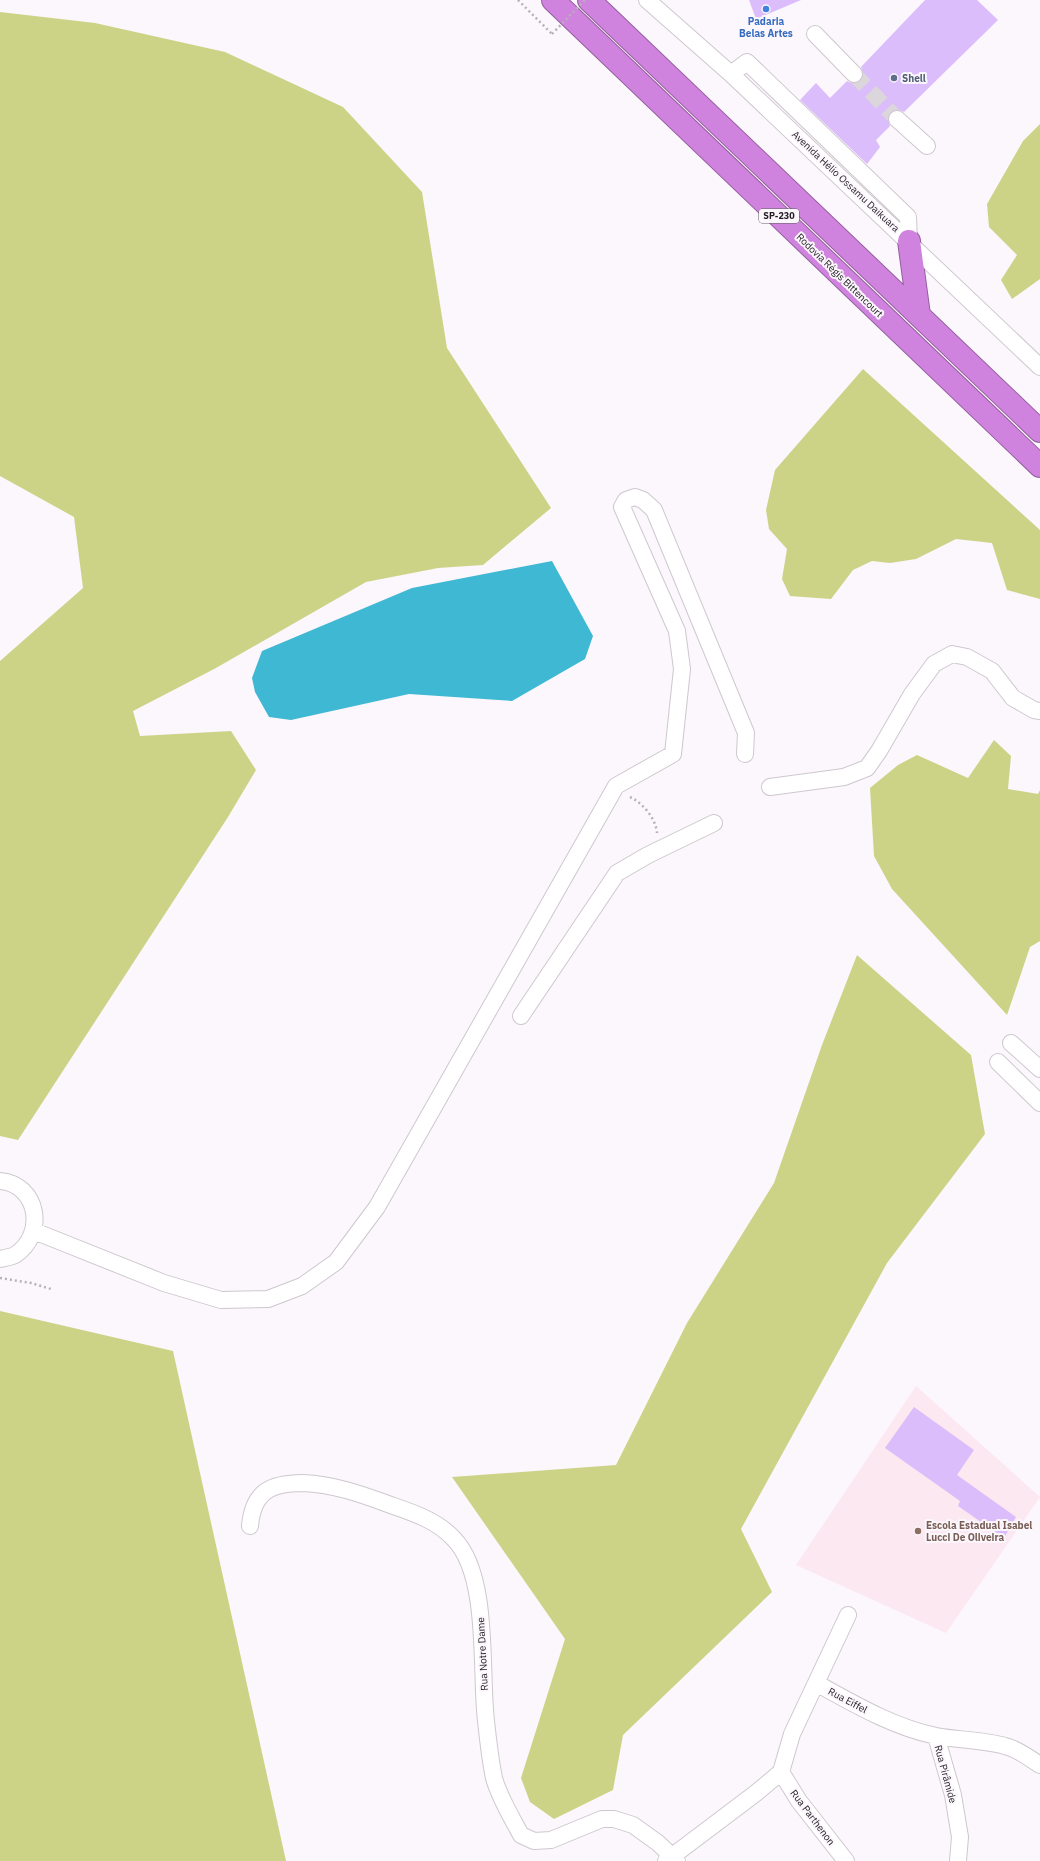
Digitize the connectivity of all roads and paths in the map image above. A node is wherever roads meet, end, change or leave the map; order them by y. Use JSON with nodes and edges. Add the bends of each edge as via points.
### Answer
{"nodes":[{"id":1,"x":518,"y":0,"type":"edge"},
{"id":2,"x":554,"y":0,"type":"edge"},
{"id":3,"x":585,"y":0,"type":"edge"},
{"id":4,"x":589,"y":0,"type":"edge"},
{"id":5,"x":647,"y":0,"type":"edge"},
{"id":6,"x":815,"y":34,"type":"dead end"},
{"id":7,"x":731,"y":74,"type":"junction"},
{"id":8,"x":854,"y":74,"type":"tunnel mouth"},
{"id":9,"x":897,"y":119,"type":"tunnel mouth"},
{"id":10,"x":927,"y":146,"type":"dead end"},
{"id":11,"x":909,"y":241,"type":"junction"},
{"id":12,"x":919,"y":316,"type":"junction"},
{"id":13,"x":1040,"y":366,"type":"edge"},
{"id":14,"x":1040,"y":431,"type":"edge"},
{"id":15,"x":1040,"y":466,"type":"edge"},
{"id":16,"x":1040,"y":711,"type":"edge"},
{"id":17,"x":746,"y":754,"type":"dead end"},
{"id":18,"x":770,"y":787,"type":"dead end"},
{"id":19,"x":612,"y":793,"type":"junction"},
{"id":20,"x":714,"y":823,"type":"dead end"},
{"id":21,"x":658,"y":850,"type":"junction"},
{"id":22,"x":520,"y":1016,"type":"dead end"},
{"id":23,"x":1011,"y":1043,"type":"dead end"},
{"id":24,"x":998,"y":1062,"type":"dead end"},
{"id":25,"x":1040,"y":1069,"type":"edge"},
{"id":26,"x":1040,"y":1103,"type":"edge"},
{"id":27,"x":0,"y":1181,"type":"edge"},
{"id":28,"x":34,"y":1231,"type":"junction"},
{"id":29,"x":0,"y":1259,"type":"edge"},
{"id":30,"x":0,"y":1278,"type":"edge"},
{"id":31,"x":51,"y":1289,"type":"dead end"},
{"id":32,"x":250,"y":1526,"type":"dead end"},
{"id":33,"x":848,"y":1615,"type":"dead end"},
{"id":34,"x":816,"y":1683,"type":"junction"},
{"id":35,"x":936,"y":1736,"type":"junction"},
{"id":36,"x":1040,"y":1765,"type":"edge"},
{"id":37,"x":781,"y":1772,"type":"junction"},
{"id":38,"x":672,"y":1859,"type":"edge"},
{"id":39,"x":846,"y":1861,"type":"edge"},
{"id":40,"x":958,"y":1861,"type":"edge"}],
"edges":[{"from":1,"to":3,"type":"path","bridge":true,"via":[[552,34]]},
{"from":2,"to":15,"type":"highway","name":"Rodovia Régis Bittencourt","number":"SP-230"},
{"from":4,"to":12,"type":"highway","number":"SP-230"},
{"from":5,"to":7,"type":"street","name":"Avenida Hélio Ossamu Daikuara"},
{"from":6,"to":8,"type":"street"},
{"from":7,"to":11,"type":"street","name":"Avenida Hélio Ossamu Daikuara"},
{"from":7,"to":11,"type":"street","via":[[747,62],[908,217]]},
{"from":9,"to":10,"type":"street"},
{"from":11,"to":12,"type":"highway"},
{"from":11,"to":13,"type":"street","name":"Avenida Hélio Ossamu Daikuara"},
{"from":12,"to":14,"type":"highway","number":"SP-230"},
{"from":16,"to":18,"type":"street","via":[[1013,698],[992,671],[967,657],[952,654],[934,664],[912,694],[867,768],[844,777]]},
{"from":17,"to":19,"type":"street","via":[[746,733],[654,510],[643,500],[635,497],[626,500],[622,507],[677,631],[682,669],[673,754],[616,786]]},
{"from":19,"to":21,"type":"path","via":[[632,798],[645,809],[656,826]]},
{"from":19,"to":28,"type":"street","via":[[377,1207],[336,1262],[302,1286],[268,1299],[221,1300],[164,1283]]},
{"from":20,"to":21,"type":"street"},
{"from":21,"to":22,"type":"street","via":[[617,873]]},
{"from":23,"to":25,"type":"street"},
{"from":24,"to":26,"type":"street"},
{"from":27,"to":28,"type":"street","via":[[8,1182],[25,1193],[35,1211]]},
{"from":28,"to":29,"type":"street","via":[[28,1243],[14,1255]]},
{"from":30,"to":31,"type":"path"},
{"from":32,"to":38,"type":"street","name":"Rua Notre Dame","via":[[251,1512],[258,1497],[272,1488],[287,1483],[317,1484],[360,1494],[413,1512],[433,1522],[455,1539],[468,1561],[476,1589],[483,1637],[486,1720],[495,1779],[521,1835],[534,1841],[551,1840],[602,1819],[614,1819],[633,1826]]},
{"from":33,"to":34,"type":"street"},
{"from":34,"to":35,"type":"street","name":"Rua Eiffel","via":[[884,1719]]},
{"from":34,"to":37,"type":"street","name":"Rua Eiffel","via":[[792,1734]]},
{"from":35,"to":36,"type":"street","name":"Rua Eiffel","via":[[1005,1746]]},
{"from":35,"to":40,"type":"street","name":"Rua Pirâmide","via":[[953,1795],[960,1837]]},
{"from":37,"to":38,"type":"street"},
{"from":37,"to":39,"type":"street","name":"Rua Parthenon","via":[[799,1801]]}]}
